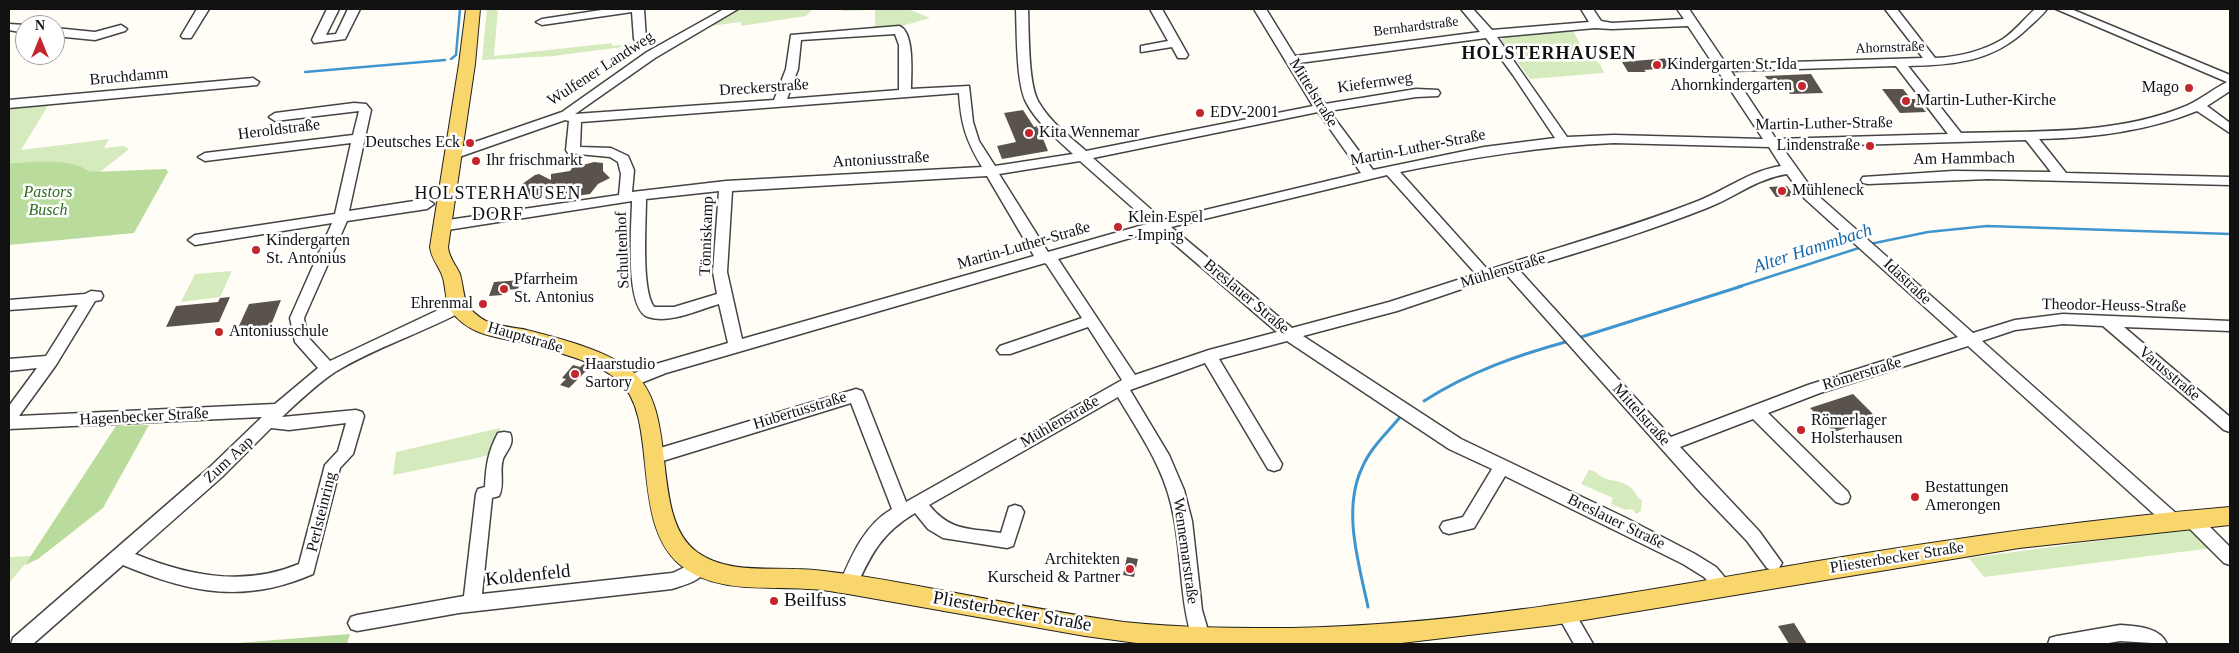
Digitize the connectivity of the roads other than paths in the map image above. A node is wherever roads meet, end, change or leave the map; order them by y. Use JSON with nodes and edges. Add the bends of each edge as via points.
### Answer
{"nodes":[{"id":1,"x":203,"y":9,"type":"edge"},
{"id":2,"x":333,"y":9,"type":"edge"},
{"id":3,"x":354,"y":9,"type":"edge"},
{"id":4,"x":473,"y":9,"type":"edge"},
{"id":5,"x":629,"y":9,"type":"edge"},
{"id":6,"x":638,"y":9,"type":"edge"},
{"id":7,"x":732,"y":9,"type":"edge"},
{"id":8,"x":1022,"y":9,"type":"edge"},
{"id":9,"x":1156,"y":9,"type":"edge"},
{"id":10,"x":1260,"y":9,"type":"edge"},
{"id":11,"x":1467,"y":9,"type":"edge"},
{"id":12,"x":1587,"y":9,"type":"edge"},
{"id":13,"x":1683,"y":9,"type":"edge"},
{"id":14,"x":1891,"y":9,"type":"edge"},
{"id":15,"x":2041,"y":9,"type":"edge"},
{"id":16,"x":2071,"y":10,"type":"edge"},
{"id":17,"x":542,"y":22,"type":"dead end"},
{"id":18,"x":1693,"y":22,"type":"junction"},
{"id":19,"x":1594,"y":24,"type":"junction"},
{"id":20,"x":122,"y":29,"type":"dead end"},
{"id":21,"x":65,"y":33,"type":"edge"},
{"id":22,"x":1490,"y":34,"type":"junction"},
{"id":23,"x":187,"y":36,"type":"dead end"},
{"id":24,"x":640,"y":40,"type":"dead end"},
{"id":25,"x":1175,"y":44,"type":"junction"},
{"id":26,"x":1145,"y":49,"type":"dead end"},
{"id":27,"x":1182,"y":54,"type":"dead end"},
{"id":28,"x":1292,"y":60,"type":"junction"},
{"id":29,"x":1931,"y":61,"type":"junction"},
{"id":30,"x":1899,"y":62,"type":"junction"},
{"id":31,"x":1723,"y":68,"type":"junction"},
{"id":32,"x":2230,"y":79,"type":"edge"},
{"id":33,"x":253,"y":82,"type":"dead end"},
{"id":34,"x":2230,"y":85,"type":"edge"},
{"id":35,"x":965,"y":89,"type":"joint"},
{"id":36,"x":1434,"y":93,"type":"dead end"},
{"id":37,"x":905,"y":94,"type":"junction"},
{"id":38,"x":779,"y":103,"type":"junction"},
{"id":39,"x":9,"y":104,"type":"edge"},
{"id":40,"x":2198,"y":106,"type":"junction"},
{"id":41,"x":1320,"y":108,"type":"junction"},
{"id":42,"x":275,"y":117,"type":"dead end"},
{"id":43,"x":571,"y":117,"type":"junction"},
{"id":44,"x":2230,"y":129,"type":"edge"},
{"id":45,"x":2031,"y":137,"type":"junction"},
{"id":46,"x":358,"y":138,"type":"junction"},
{"id":47,"x":1960,"y":139,"type":"junction"},
{"id":48,"x":1563,"y":141,"type":"junction"},
{"id":49,"x":1773,"y":143,"type":"junction"},
{"id":50,"x":454,"y":154,"type":"junction"},
{"id":51,"x":1083,"y":156,"type":"junction"},
{"id":52,"x":205,"y":157,"type":"dead end"},
{"id":53,"x":1790,"y":169,"type":"junction"},
{"id":54,"x":1390,"y":170,"type":"junction"},
{"id":55,"x":992,"y":171,"type":"junction"},
{"id":56,"x":1370,"y":174,"type":"junction"},
{"id":57,"x":2062,"y":178,"type":"junction"},
{"id":58,"x":1868,"y":180,"type":"dead end"},
{"id":59,"x":2230,"y":181,"type":"edge"},
{"id":60,"x":726,"y":185,"type":"junction"},
{"id":61,"x":632,"y":197,"type":"junction"},
{"id":62,"x":427,"y":204,"type":"dead end"},
{"id":63,"x":341,"y":218,"type":"junction"},
{"id":64,"x":1160,"y":225,"type":"junction"},
{"id":65,"x":441,"y":226,"type":"junction"},
{"id":66,"x":195,"y":240,"type":"dead end"},
{"id":67,"x":1045,"y":258,"type":"junction"},
{"id":68,"x":1508,"y":268,"type":"junction"},
{"id":69,"x":1486,"y":276,"type":"junction"},
{"id":70,"x":726,"y":297,"type":"junction"},
{"id":71,"x":9,"y":305,"type":"edge"},
{"id":72,"x":458,"y":307,"type":"junction"},
{"id":73,"x":1091,"y":320,"type":"junction"},
{"id":74,"x":2108,"y":322,"type":"junction"},
{"id":75,"x":2230,"y":326,"type":"edge"},
{"id":76,"x":1290,"y":335,"type":"junction"},
{"id":77,"x":1970,"y":341,"type":"junction"},
{"id":78,"x":736,"y":347,"type":"junction"},
{"id":79,"x":1005,"y":350,"type":"dead end"},
{"id":80,"x":1209,"y":356,"type":"junction"},
{"id":81,"x":51,"y":361,"type":"junction"},
{"id":82,"x":9,"y":365,"type":"edge"},
{"id":83,"x":328,"y":369,"type":"junction"},
{"id":84,"x":631,"y":381,"type":"junction"},
{"id":85,"x":1126,"y":385,"type":"junction"},
{"id":86,"x":1755,"y":411,"type":"junction"},
{"id":87,"x":274,"y":416,"type":"junction"},
{"id":88,"x":9,"y":418,"type":"edge"},
{"id":89,"x":9,"y":423,"type":"edge"},
{"id":90,"x":2230,"y":426,"type":"edge"},
{"id":91,"x":504,"y":438,"type":"dead end"},
{"id":92,"x":1668,"y":445,"type":"junction"},
{"id":93,"x":653,"y":457,"type":"junction"},
{"id":94,"x":1274,"y":464,"type":"dead end"},
{"id":95,"x":1502,"y":468,"type":"junction"},
{"id":96,"x":1842,"y":498,"type":"dead end"},
{"id":97,"x":918,"y":504,"type":"junction"},
{"id":98,"x":1015,"y":512,"type":"dead end"},
{"id":99,"x":902,"y":513,"type":"junction"},
{"id":100,"x":2230,"y":516,"type":"edge"},
{"id":101,"x":2181,"y":520,"type":"junction"},
{"id":102,"x":1448,"y":528,"type":"dead end"},
{"id":103,"x":121,"y":556,"type":"junction"},
{"id":104,"x":2230,"y":558,"type":"edge"},
{"id":105,"x":1773,"y":564,"type":"dead end"},
{"id":106,"x":700,"y":566,"type":"junction"},
{"id":107,"x":729,"y":576,"type":"joint"},
{"id":108,"x":848,"y":585,"type":"junction"},
{"id":109,"x":1724,"y":587,"type":"junction"},
{"id":110,"x":472,"y":603,"type":"junction"},
{"id":111,"x":1566,"y":614,"type":"junction"},
{"id":112,"x":357,"y":623,"type":"dead end"},
{"id":113,"x":1201,"y":641,"type":"edge"},
{"id":114,"x":20,"y":644,"type":"edge"},
{"id":115,"x":1584,"y":644,"type":"edge"},
{"id":116,"x":2057,"y":644,"type":"edge"},
{"id":117,"x":2158,"y":644,"type":"edge"}],
"edges":[{"from":1,"to":23,"type":"street"},
{"from":2,"to":3,"type":"street","via":[[318,40],[341,38]]},
{"from":4,"to":50,"type":"main road"},
{"from":5,"to":17,"type":"street"},
{"from":6,"to":24,"type":"street"},
{"from":7,"to":43,"type":"street","name":"Wulfener Landweg","via":[[651,55]]},
{"from":8,"to":51,"type":"street","name":"Breslauer Straße","via":[[1026,85],[1032,102],[1061,137]]},
{"from":9,"to":25,"type":"street"},
{"from":10,"to":28,"type":"street","name":"Mittelstraße"},
{"from":11,"to":22,"type":"street"},
{"from":12,"to":19,"type":"street"},
{"from":13,"to":18,"type":"street","name":"Idastraße"},
{"from":14,"to":29,"type":"street"},
{"from":15,"to":29,"type":"street","name":"Ahornstraße","via":[[2008,41],[1987,51],[1953,61]]},
{"from":16,"to":32,"type":"street"},
{"from":18,"to":19,"type":"street","name":"Bernhardstraße"},
{"from":18,"to":31,"type":"street","name":"Idastraße"},
{"from":19,"to":22,"type":"street","name":"Bernhardstraße"},
{"from":20,"to":21,"type":"street","via":[[95,36]]},
{"from":22,"to":28,"type":"street","name":"Bernhardstraße"},
{"from":22,"to":48,"type":"street"},
{"from":25,"to":26,"type":"street"},
{"from":25,"to":27,"type":"street"},
{"from":28,"to":41,"type":"street","name":"Mittelstraße"},
{"from":29,"to":30,"type":"street","name":"Ahornstraße"},
{"from":30,"to":31,"type":"street","name":"Ahornstraße"},
{"from":30,"to":47,"type":"street"},
{"from":31,"to":49,"type":"street","name":"Idastraße"},
{"from":33,"to":39,"type":"street","name":"Bruchdamm"},
{"from":34,"to":40,"type":"street","name":"Martin-Luther-Straße"},
{"from":35,"to":37,"type":"street","name":"Dreckerstraße"},
{"from":35,"to":55,"type":"street","name":"Wennemarstraße","via":[[969,128]]},
{"from":36,"to":41,"type":"street","name":"Kiefernweg"},
{"from":37,"to":38,"type":"street","name":"Dreckerstraße"},
{"from":37,"to":38,"type":"street","via":[[905,46],[899,30],[795,37],[792,69]]},
{"from":38,"to":43,"type":"street","name":"Dreckerstraße"},
{"from":40,"to":44,"type":"street"},
{"from":40,"to":45,"type":"street","name":"Martin-Luther-Straße","via":[[2123,128]]},
{"from":41,"to":51,"type":"street","name":"Antoniusstraße"},
{"from":41,"to":56,"type":"street","name":"Mittelstraße"},
{"from":42,"to":46,"type":"street","name":"Heroldstraße","via":[[362,107],[365,110]]},
{"from":43,"to":50,"type":"street","name":"Wulfener Landweg"},
{"from":43,"to":61,"type":"street","via":[[573,150],[582,153],[604,151],[624,159]]},
{"from":45,"to":47,"type":"street","name":"Martin-Luther-Straße"},
{"from":45,"to":57,"type":"street","name":"Am Hammbach"},
{"from":46,"to":52,"type":"street","name":"Heroldstraße"},
{"from":46,"to":63,"type":"street","name":"Heroldstraße"},
{"from":47,"to":49,"type":"street","name":"Martin-Luther-Straße"},
{"from":48,"to":49,"type":"street","name":"Martin-Luther-Straße"},
{"from":48,"to":54,"type":"street","name":"Martin-Luther-Straße","via":[[1484,151]]},
{"from":49,"to":53,"type":"street","name":"Idastraße"},
{"from":50,"to":65,"type":"main road"},
{"from":51,"to":55,"type":"street","name":"Antoniusstraße"},
{"from":51,"to":64,"type":"street","name":"Breslauer Straße"},
{"from":53,"to":68,"type":"street","name":"Mühlenstraße","via":[[1764,173],[1704,204],[1563,253]]},
{"from":53,"to":77,"type":"street","name":"Idastraße","via":[[1810,196]]},
{"from":54,"to":56,"type":"street","name":"Martin-Luther-Straße"},
{"from":54,"to":69,"type":"street"},
{"from":55,"to":60,"type":"street","name":"Antoniusstraße"},
{"from":55,"to":67,"type":"street","name":"Wennemarstraße"},
{"from":56,"to":64,"type":"street","name":"Martin-Luther-Straße"},
{"from":57,"to":58,"type":"street","name":"Am Hammbach","via":[[1939,175]]},
{"from":57,"to":59,"type":"street","name":"Am Hammbach"},
{"from":60,"to":61,"type":"street","name":"Antoniusstraße"},
{"from":60,"to":70,"type":"street","name":"Tönniskamp","via":[[720,272]]},
{"from":61,"to":65,"type":"street","name":"Antoniusstraße"},
{"from":61,"to":70,"type":"street","name":"Schultenhof","via":[[643,303],[650,312],[674,312]]},
{"from":62,"to":63,"type":"street"},
{"from":63,"to":66,"type":"street"},
{"from":63,"to":83,"type":"street","name":"Heroldstraße","via":[[297,318],[300,338]]},
{"from":64,"to":67,"type":"street","name":"Martin-Luther-Straße"},
{"from":64,"to":76,"type":"street","name":"Breslauer Straße"},
{"from":65,"to":72,"type":"main road","via":[[439,251],[450,273]]},
{"from":67,"to":73,"type":"street","name":"Wennemarstraße","via":[[1052,261]]},
{"from":67,"to":78,"type":"street","name":"Martin-Luther-Straße"},
{"from":68,"to":69,"type":"street","name":"Mühlenstraße"},
{"from":68,"to":92,"type":"street","name":"Mittelstraße"},
{"from":69,"to":76,"type":"street","name":"Mühlenstraße","via":[[1392,307]]},
{"from":70,"to":78,"type":"street","name":"Tönniskamp"},
{"from":71,"to":81,"type":"street","via":[[93,297]]},
{"from":72,"to":83,"type":"street","name":"Zum Aap"},
{"from":72,"to":84,"type":"main road","name":"Hauptstraße","via":[[479,325],[580,354],[615,369]]},
{"from":73,"to":79,"type":"street"},
{"from":73,"to":85,"type":"street","name":"Wennemarstraße"},
{"from":74,"to":75,"type":"street","name":"Theodor-Heuss-Straße"},
{"from":74,"to":77,"type":"street","name":"Theodor-Heuss-Straße","via":[[2036,321],[2014,325]]},
{"from":74,"to":90,"type":"street","name":"Varusstraße"},
{"from":76,"to":80,"type":"street","name":"Mühlenstraße"},
{"from":76,"to":95,"type":"street","name":"Breslauer Straße","via":[[1455,444]]},
{"from":77,"to":86,"type":"street","name":"Römerstraße","via":[[1814,389]]},
{"from":77,"to":101,"type":"street","name":"Idastraße"},
{"from":78,"to":84,"type":"street","name":"Martin-Luther-Straße","via":[[661,368]]},
{"from":80,"to":85,"type":"street","name":"Mühlenstraße"},
{"from":80,"to":94,"type":"street"},
{"from":81,"to":82,"type":"street"},
{"from":81,"to":88,"type":"street"},
{"from":83,"to":87,"type":"street","name":"Zum Aap"},
{"from":84,"to":93,"type":"main road","name":"Hauptstraße","via":[[642,401]]},
{"from":85,"to":97,"type":"street","name":"Mühlenstraße"},
{"from":85,"to":113,"type":"street","name":"Wennemarstraße","via":[[1172,480],[1180,504],[1195,622]]},
{"from":86,"to":92,"type":"street","name":"Römerstraße"},
{"from":86,"to":96,"type":"street"},
{"from":87,"to":89,"type":"street","name":"Hagenbecker Straße"},
{"from":87,"to":103,"type":"street","name":"Zum Aap"},
{"from":87,"to":103,"type":"street","name":"Perlsteinring","via":[[289,424],[356,416],[346,454],[334,465],[307,569],[291,577],[232,584],[185,580]]},
{"from":91,"to":110,"type":"street","via":[[502,449],[495,458],[493,492],[484,494]]},
{"from":92,"to":105,"type":"street","name":"Mittelstraße","via":[[1753,536]]},
{"from":93,"to":99,"type":"street","name":"Hubertusstraße","via":[[856,395]]},
{"from":93,"to":106,"type":"main road","name":"Hauptstraße","via":[[669,539],[682,554]]},
{"from":95,"to":102,"type":"street","via":[[1468,523]]},
{"from":95,"to":109,"type":"street","name":"Breslauer Straße","via":[[1689,559],[1710,572]]},
{"from":97,"to":98,"type":"street","via":[[934,524],[950,532],[1007,541]]},
{"from":97,"to":99,"type":"street","name":"Mühlenstraße"},
{"from":99,"to":108,"type":"street","name":"Mühlenstraße","via":[[874,534],[865,546]]},
{"from":100,"to":101,"type":"main road","name":"Pliesterbecker Straße"},
{"from":101,"to":104,"type":"street","name":"Idastraße"},
{"from":101,"to":109,"type":"main road","name":"Pliesterbecker Straße","via":[[2023,538]]},
{"from":103,"to":114,"type":"street","name":"Zum Aap"},
{"from":106,"to":107,"type":"main road","name":"Hauptstraße"},
{"from":106,"to":110,"type":"street","name":"Koldenfeld","via":[[692,574],[672,581]]},
{"from":107,"to":108,"type":"main road","name":"Pliesterbecker Straße","via":[[809,579]]},
{"from":108,"to":113,"type":"main road","name":"Pliesterbecker Straße","via":[[1102,628]]},
{"from":109,"to":111,"type":"main road","name":"Pliesterbecker Straße"},
{"from":110,"to":112,"type":"street","name":"Koldenfeld"},
{"from":111,"to":113,"type":"main road","name":"Pliesterbecker Straße","via":[[1437,630]]},
{"from":111,"to":115,"type":"street"},
{"from":116,"to":117,"type":"street","via":[[2120,633],[2140,634]]}]}
